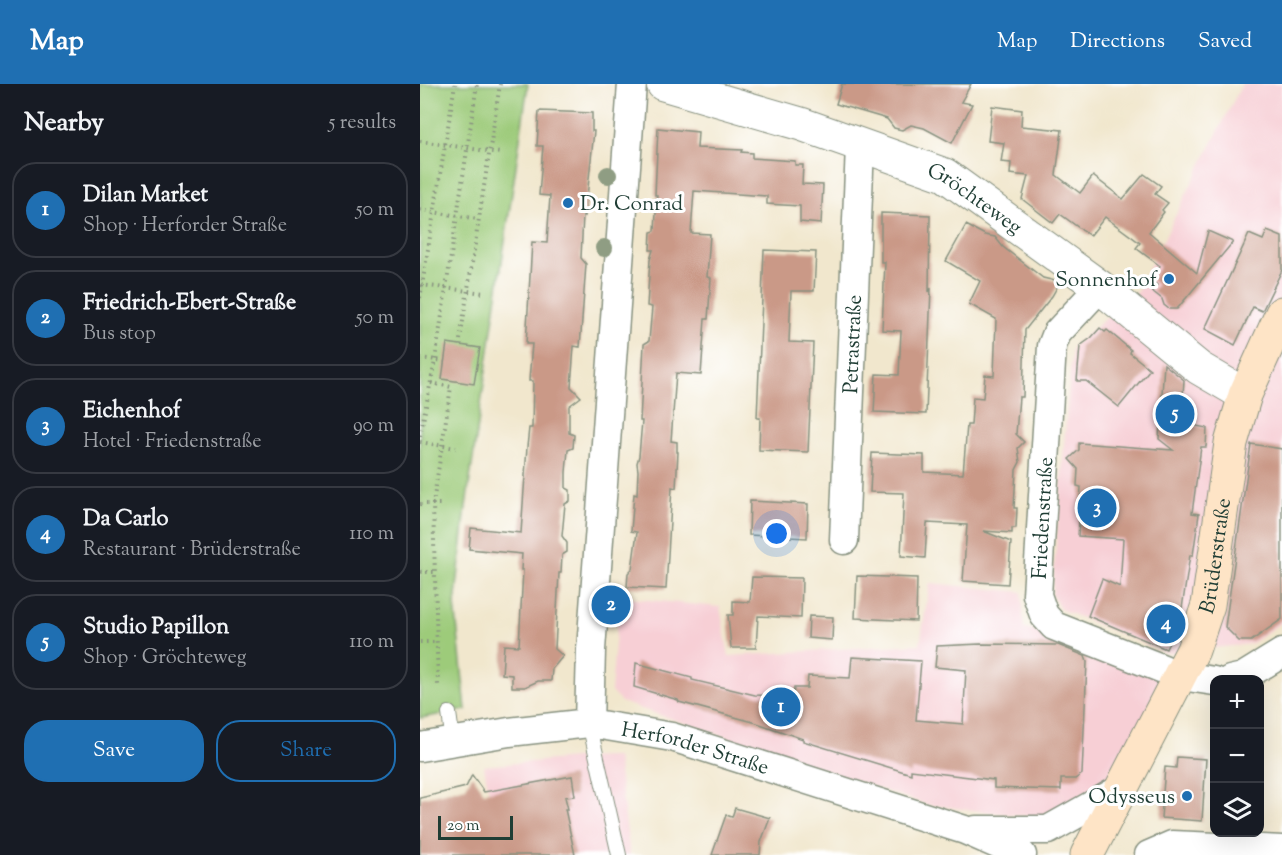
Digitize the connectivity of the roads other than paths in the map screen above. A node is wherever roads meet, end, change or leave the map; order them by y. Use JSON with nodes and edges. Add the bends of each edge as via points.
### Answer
{"nodes":[{"id":1,"x":632,"y":84,"type":"edge"},
{"id":2,"x":663,"y":84,"type":"edge"},
{"id":3,"x":860,"y":146,"type":"junction"},
{"id":4,"x":1100,"y":287,"type":"junction"},
{"id":5,"x":1282,"y":313,"type":"edge"},
{"id":6,"x":1245,"y":395,"type":"junction"},
{"id":7,"x":844,"y":540,"type":"dead end"},
{"id":8,"x":1282,"y":653,"type":"edge"},
{"id":9,"x":1246,"y":675,"type":"edge"},
{"id":10,"x":1181,"y":676,"type":"junction"},
{"id":11,"x":1210,"y":680,"type":"edge"},
{"id":12,"x":449,"y":713,"type":"dead end"},
{"id":13,"x":589,"y":723,"type":"junction"},
{"id":14,"x":453,"y":742,"type":"junction"},
{"id":15,"x":420,"y":747,"type":"edge"},
{"id":16,"x":1122,"y":789,"type":"junction"},
{"id":17,"x":965,"y":830,"type":"junction"},
{"id":18,"x":1282,"y":850,"type":"edge"},
{"id":19,"x":619,"y":855,"type":"edge"},
{"id":20,"x":1022,"y":855,"type":"edge"},
{"id":21,"x":1087,"y":855,"type":"edge"},
{"id":22,"x":1149,"y":855,"type":"edge"}],
"edges":[{"from":1,"to":13,"type":"street"},
{"from":2,"to":3,"type":"street","name":"Gröchteweg","via":[[801,124]]},
{"from":3,"to":4,"type":"street","name":"Gröchteweg","via":[[945,175]]},
{"from":3,"to":7,"type":"street","name":"Petrastraße"},
{"from":4,"to":6,"type":"street","name":"Gröchteweg","via":[[1199,368]]},
{"from":4,"to":10,"type":"street","name":"Friedenstraße","via":[[1057,333],[1052,346],[1037,595],[1044,615],[1054,626]]},
{"from":5,"to":6,"type":"main road","name":"Brüderstraße"},
{"from":6,"to":10,"type":"main road","name":"Brüderstraße","via":[[1231,443],[1208,605]]},
{"from":8,"to":9,"type":"street"},
{"from":10,"to":11,"type":"street","name":"Friedenstraße"},
{"from":10,"to":16,"type":"main road","name":"Brüderstraße"},
{"from":12,"to":14,"type":"lane"},
{"from":13,"to":14,"type":"street","name":"Herforder Straße"},
{"from":13,"to":17,"type":"street","name":"Herforder Straße","via":[[672,737]]},
{"from":13,"to":19,"type":"lane"},
{"from":14,"to":15,"type":"street","name":"Herforder Straße"},
{"from":16,"to":17,"type":"street","name":"Herforder Straße","via":[[1048,830]]},
{"from":16,"to":21,"type":"main road","name":"Brüderstraße"},
{"from":17,"to":20,"type":"street","name":"Herforder Straße"},
{"from":18,"to":22,"type":"street","via":[[1172,845]]}]}
